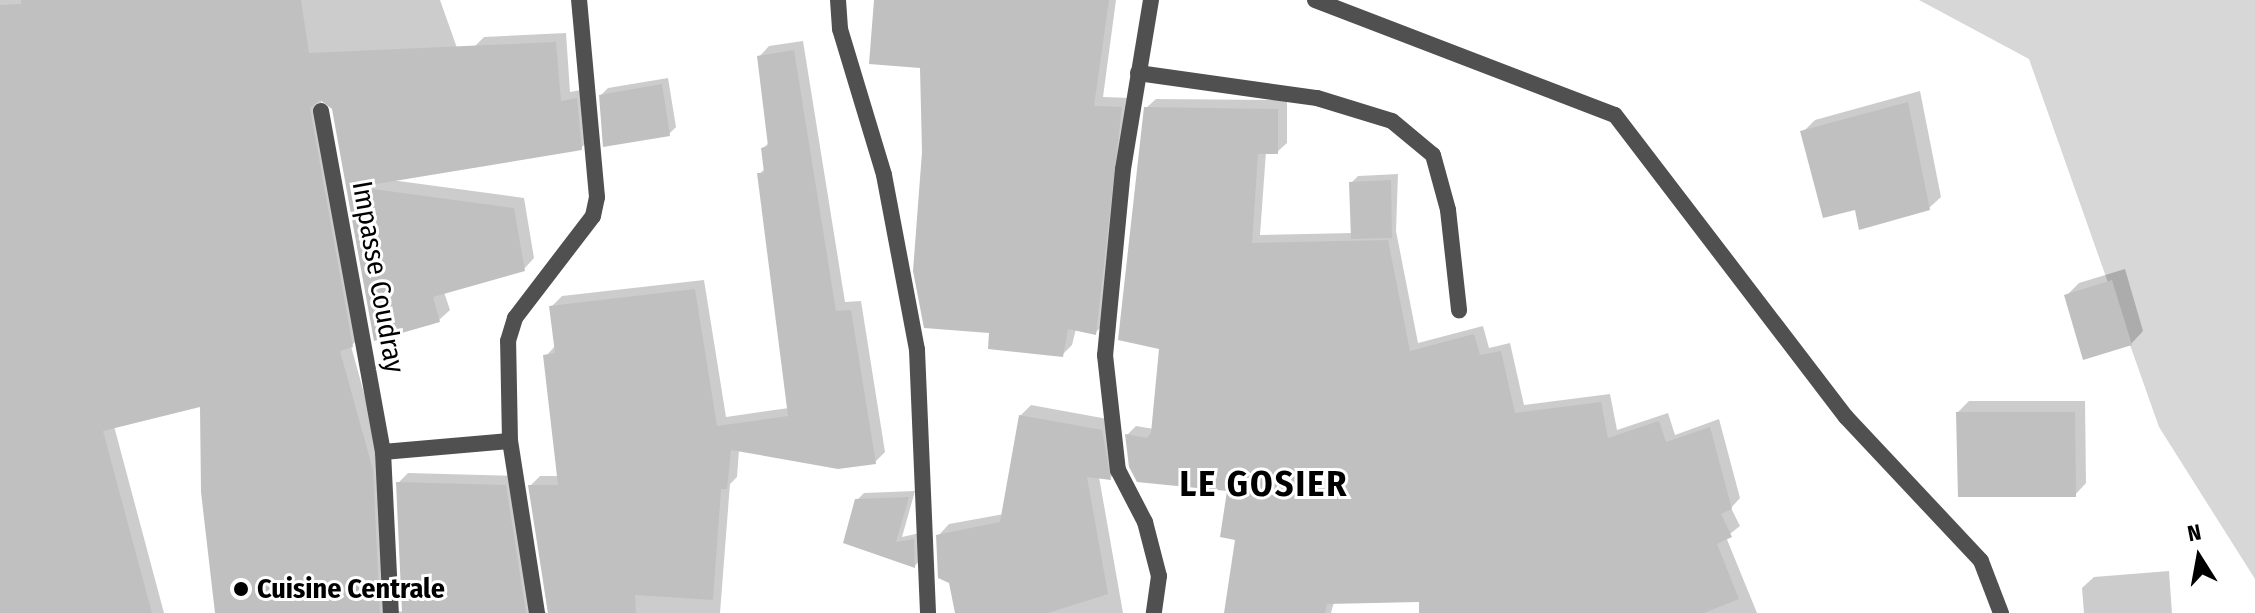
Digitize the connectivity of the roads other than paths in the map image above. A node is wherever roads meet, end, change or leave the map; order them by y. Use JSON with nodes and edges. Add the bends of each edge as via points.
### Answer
{"nodes":[{"id":1,"x":579,"y":0,"type":"edge"},
{"id":2,"x":838,"y":0,"type":"edge"},
{"id":3,"x":1151,"y":0,"type":"edge"},
{"id":4,"x":1315,"y":0,"type":"edge"},
{"id":5,"x":1138,"y":73,"type":"junction"},
{"id":6,"x":321,"y":111,"type":"dead end"},
{"id":7,"x":1459,"y":310,"type":"dead end"},
{"id":8,"x":510,"y":441,"type":"junction"},
{"id":9,"x":383,"y":452,"type":"junction"},
{"id":10,"x":391,"y":613,"type":"edge"},
{"id":11,"x":537,"y":613,"type":"edge"},
{"id":12,"x":928,"y":613,"type":"edge"},
{"id":13,"x":1154,"y":613,"type":"edge"},
{"id":14,"x":2001,"y":613,"type":"edge"}],
"edges":[{"from":1,"to":8,"type":"street","via":[[597,197],[581,234],[515,318],[508,341]]},
{"from":2,"to":12,"type":"street","via":[[840,29],[884,175],[917,350]]},
{"from":3,"to":5,"type":"street"},
{"from":4,"to":14,"type":"street","via":[[1615,115],[1846,417],[1981,561]]},
{"from":5,"to":7,"type":"street","via":[[1317,98],[1392,121],[1433,155],[1448,210]]},
{"from":5,"to":13,"type":"street","via":[[1105,355],[1118,470],[1145,522],[1159,576]]},
{"from":6,"to":9,"type":"street","name":"Impasse Coudray"},
{"from":8,"to":9,"type":"street"},
{"from":8,"to":11,"type":"street"},
{"from":9,"to":10,"type":"street","name":"Impasse Coudray"}]}
